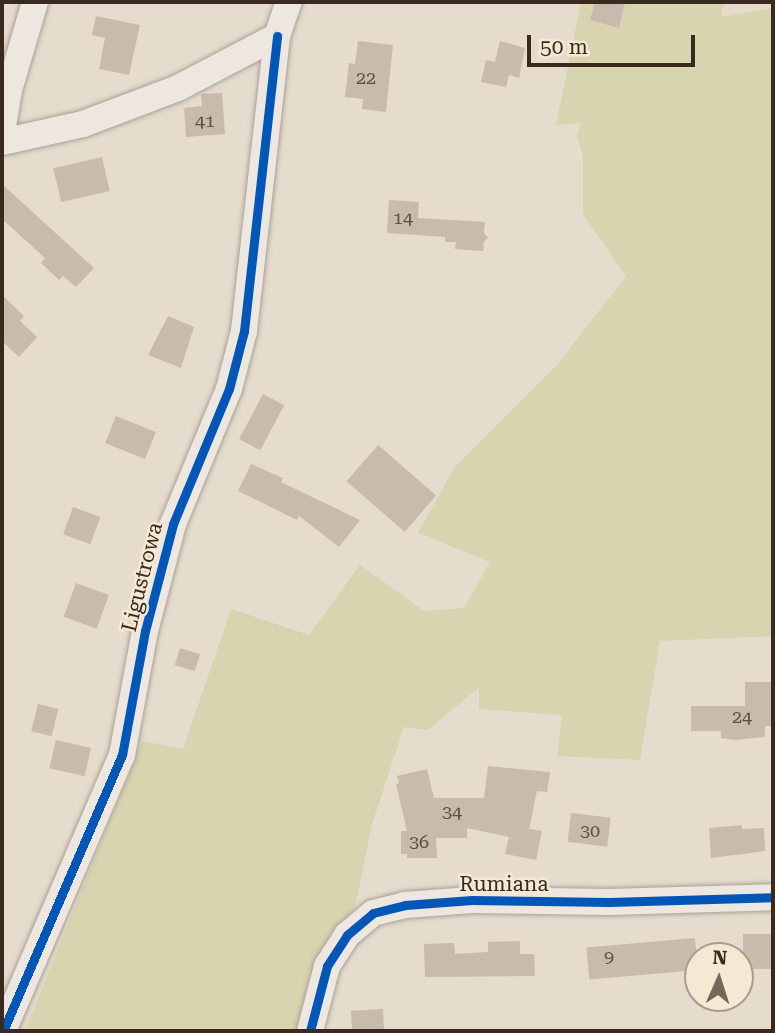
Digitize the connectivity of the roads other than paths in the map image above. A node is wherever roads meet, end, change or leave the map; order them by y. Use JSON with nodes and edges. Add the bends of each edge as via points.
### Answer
{"nodes":[{"id":1,"x":35,"y":2,"type":"edge"},
{"id":2,"x":289,"y":2,"type":"edge"},
{"id":3,"x":277,"y":36,"type":"junction"},
{"id":4,"x":2,"y":133,"type":"edge"},
{"id":5,"x":2,"y":142,"type":"edge"},
{"id":6,"x":773,"y":897,"type":"edge"},
{"id":7,"x":3,"y":1031,"type":"edge"},
{"id":8,"x":310,"y":1031,"type":"edge"}],
"edges":[{"from":1,"to":4,"type":"street","via":[[9,90]]},
{"from":2,"to":3,"type":"street","name":"Ligustrowa"},
{"from":3,"to":5,"type":"street","via":[[178,88],[83,124]]},
{"from":3,"to":7,"type":"street","name":"Ligustrowa","via":[[244,331],[229,389],[173,524],[145,631],[122,755]]},
{"from":6,"to":8,"type":"street","name":"Rumiana","via":[[472,901],[405,905],[373,913],[347,935],[327,966]]}]}
